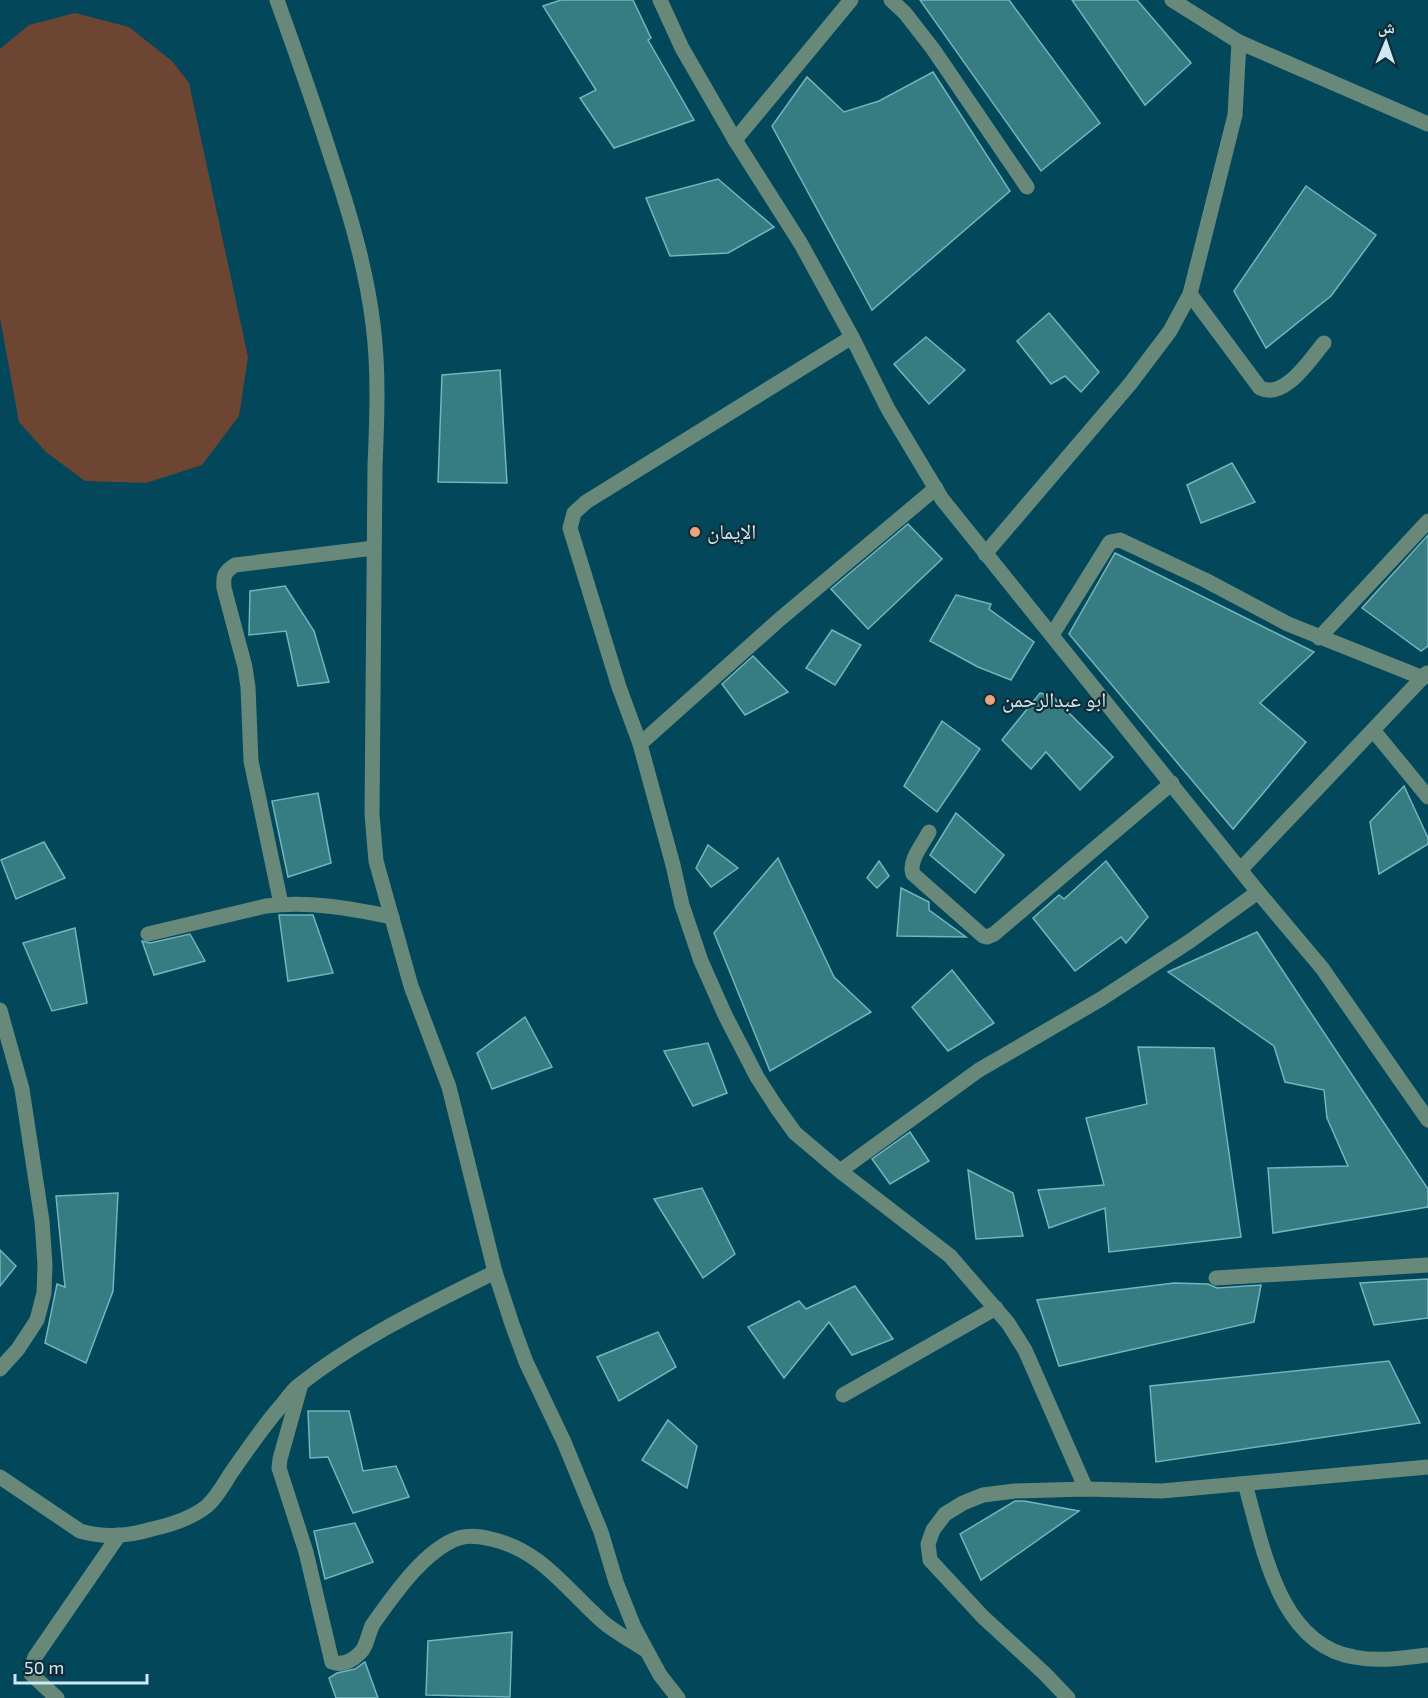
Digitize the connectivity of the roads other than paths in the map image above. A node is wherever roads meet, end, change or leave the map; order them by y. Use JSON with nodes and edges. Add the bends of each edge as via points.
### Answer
{"nodes":[{"id":1,"x":277,"y":0,"type":"edge"},
{"id":2,"x":660,"y":0,"type":"edge"},
{"id":3,"x":851,"y":0,"type":"edge"},
{"id":4,"x":891,"y":0,"type":"edge"},
{"id":5,"x":1172,"y":0,"type":"edge"},
{"id":6,"x":1239,"y":42,"type":"junction"},
{"id":7,"x":1428,"y":124,"type":"edge"},
{"id":8,"x":735,"y":140,"type":"junction"},
{"id":9,"x":1027,"y":187,"type":"dead end"},
{"id":10,"x":1190,"y":294,"type":"junction"},
{"id":11,"x":852,"y":337,"type":"junction"},
{"id":12,"x":1324,"y":343,"type":"dead end"},
{"id":13,"x":936,"y":488,"type":"junction"},
{"id":14,"x":1428,"y":521,"type":"edge"},
{"id":15,"x":374,"y":548,"type":"junction"},
{"id":16,"x":985,"y":554,"type":"junction"},
{"id":17,"x":1052,"y":635,"type":"junction"},
{"id":18,"x":1319,"y":638,"type":"junction"},
{"id":19,"x":1425,"y":675,"type":"edge"},
{"id":20,"x":1373,"y":730,"type":"junction"},
{"id":21,"x":640,"y":744,"type":"junction"},
{"id":22,"x":1172,"y":783,"type":"junction"},
{"id":23,"x":1428,"y":797,"type":"edge"},
{"id":24,"x":929,"y":832,"type":"dead end"},
{"id":25,"x":1241,"y":869,"type":"junction"},
{"id":26,"x":1258,"y":892,"type":"junction"},
{"id":27,"x":281,"y":904,"type":"junction"},
{"id":28,"x":392,"y":917,"type":"junction"},
{"id":29,"x":148,"y":934,"type":"dead end"},
{"id":30,"x":0,"y":1010,"type":"edge"},
{"id":31,"x":1428,"y":1120,"type":"edge"},
{"id":32,"x":840,"y":1171,"type":"junction"},
{"id":33,"x":1428,"y":1265,"type":"edge"},
{"id":34,"x":495,"y":1272,"type":"junction"},
{"id":35,"x":1216,"y":1278,"type":"dead end"},
{"id":36,"x":996,"y":1308,"type":"junction"},
{"id":37,"x":0,"y":1370,"type":"edge"},
{"id":38,"x":301,"y":1384,"type":"junction"},
{"id":39,"x":843,"y":1395,"type":"dead end"},
{"id":40,"x":1428,"y":1467,"type":"edge"},
{"id":41,"x":0,"y":1478,"type":"edge"},
{"id":42,"x":1245,"y":1484,"type":"junction"},
{"id":43,"x":1086,"y":1489,"type":"junction"},
{"id":44,"x":119,"y":1535,"type":"junction"},
{"id":45,"x":645,"y":1649,"type":"junction"},
{"id":46,"x":1428,"y":1655,"type":"edge"},
{"id":47,"x":57,"y":1698,"type":"edge"},
{"id":48,"x":678,"y":1698,"type":"edge"},
{"id":49,"x":1068,"y":1698,"type":"edge"}],
"edges":[{"from":1,"to":15,"type":"street","via":[[313,99],[363,267],[373,326],[378,413]]},
{"from":2,"to":8,"type":"street","via":[[682,48]]},
{"from":3,"to":8,"type":"street"},
{"from":4,"to":9,"type":"street","via":[[933,49]]},
{"from":5,"to":6,"type":"street"},
{"from":6,"to":7,"type":"street"},
{"from":6,"to":10,"type":"street","via":[[1235,115]]},
{"from":8,"to":11,"type":"street","via":[[801,244]]},
{"from":10,"to":12,"type":"street","via":[[1265,391],[1287,385]]},
{"from":10,"to":16,"type":"street","via":[[1170,331],[1130,384]]},
{"from":11,"to":13,"type":"street","via":[[888,410]]},
{"from":11,"to":21,"type":"street","via":[[574,513],[571,534]]},
{"from":13,"to":16,"type":"street"},
{"from":13,"to":21,"type":"street"},
{"from":14,"to":18,"type":"street"},
{"from":15,"to":27,"type":"street","via":[[235,565],[223,576],[248,687],[251,761]]},
{"from":15,"to":28,"type":"street","via":[[372,814],[376,861]]},
{"from":16,"to":17,"type":"street"},
{"from":17,"to":18,"type":"street","via":[[1110,542],[1120,540]]},
{"from":17,"to":22,"type":"street"},
{"from":18,"to":19,"type":"street"},
{"from":19,"to":20,"type":"street"},
{"from":20,"to":23,"type":"street"},
{"from":20,"to":25,"type":"street"},
{"from":21,"to":32,"type":"street","via":[[682,905],[701,962],[725,1015],[757,1077],[795,1133]]},
{"from":22,"to":24,"type":"street","via":[[987,937],[913,874],[912,862]]},
{"from":22,"to":25,"type":"street"},
{"from":25,"to":26,"type":"street"},
{"from":26,"to":31,"type":"street","via":[[1322,968]]},
{"from":26,"to":32,"type":"street","via":[[1101,999],[979,1070]]},
{"from":27,"to":28,"type":"street","via":[[338,906]]},
{"from":27,"to":29,"type":"street"},
{"from":28,"to":34,"type":"street","via":[[411,986],[449,1087]]},
{"from":30,"to":37,"type":"street","via":[[22,1089],[45,1265],[44,1293],[37,1320]]},
{"from":32,"to":36,"type":"street","via":[[951,1256]]},
{"from":33,"to":35,"type":"street"},
{"from":34,"to":38,"type":"street","via":[[359,1343]]},
{"from":34,"to":45,"type":"street","via":[[526,1362],[564,1442]]},
{"from":36,"to":39,"type":"street"},
{"from":36,"to":43,"type":"street","via":[[1025,1350]]},
{"from":38,"to":44,"type":"street","via":[[258,1433],[206,1507],[174,1524]]},
{"from":38,"to":45,"type":"street","via":[[279,1468],[306,1552],[332,1662],[350,1661],[363,1651],[372,1626],[417,1568],[438,1549],[459,1538],[478,1536],[515,1545],[534,1557],[604,1623]]},
{"from":40,"to":42,"type":"street"},
{"from":41,"to":44,"type":"street","via":[[80,1531]]},
{"from":42,"to":43,"type":"street","via":[[1162,1491]]},
{"from":42,"to":46,"type":"street","via":[[1273,1580],[1296,1622],[1314,1641],[1338,1654],[1356,1658]]},
{"from":43,"to":49,"type":"street","via":[[983,1495],[945,1514],[928,1544],[930,1560],[945,1578]]},
{"from":44,"to":47,"type":"street","via":[[35,1657],[31,1674]]},
{"from":45,"to":48,"type":"street"}]}
